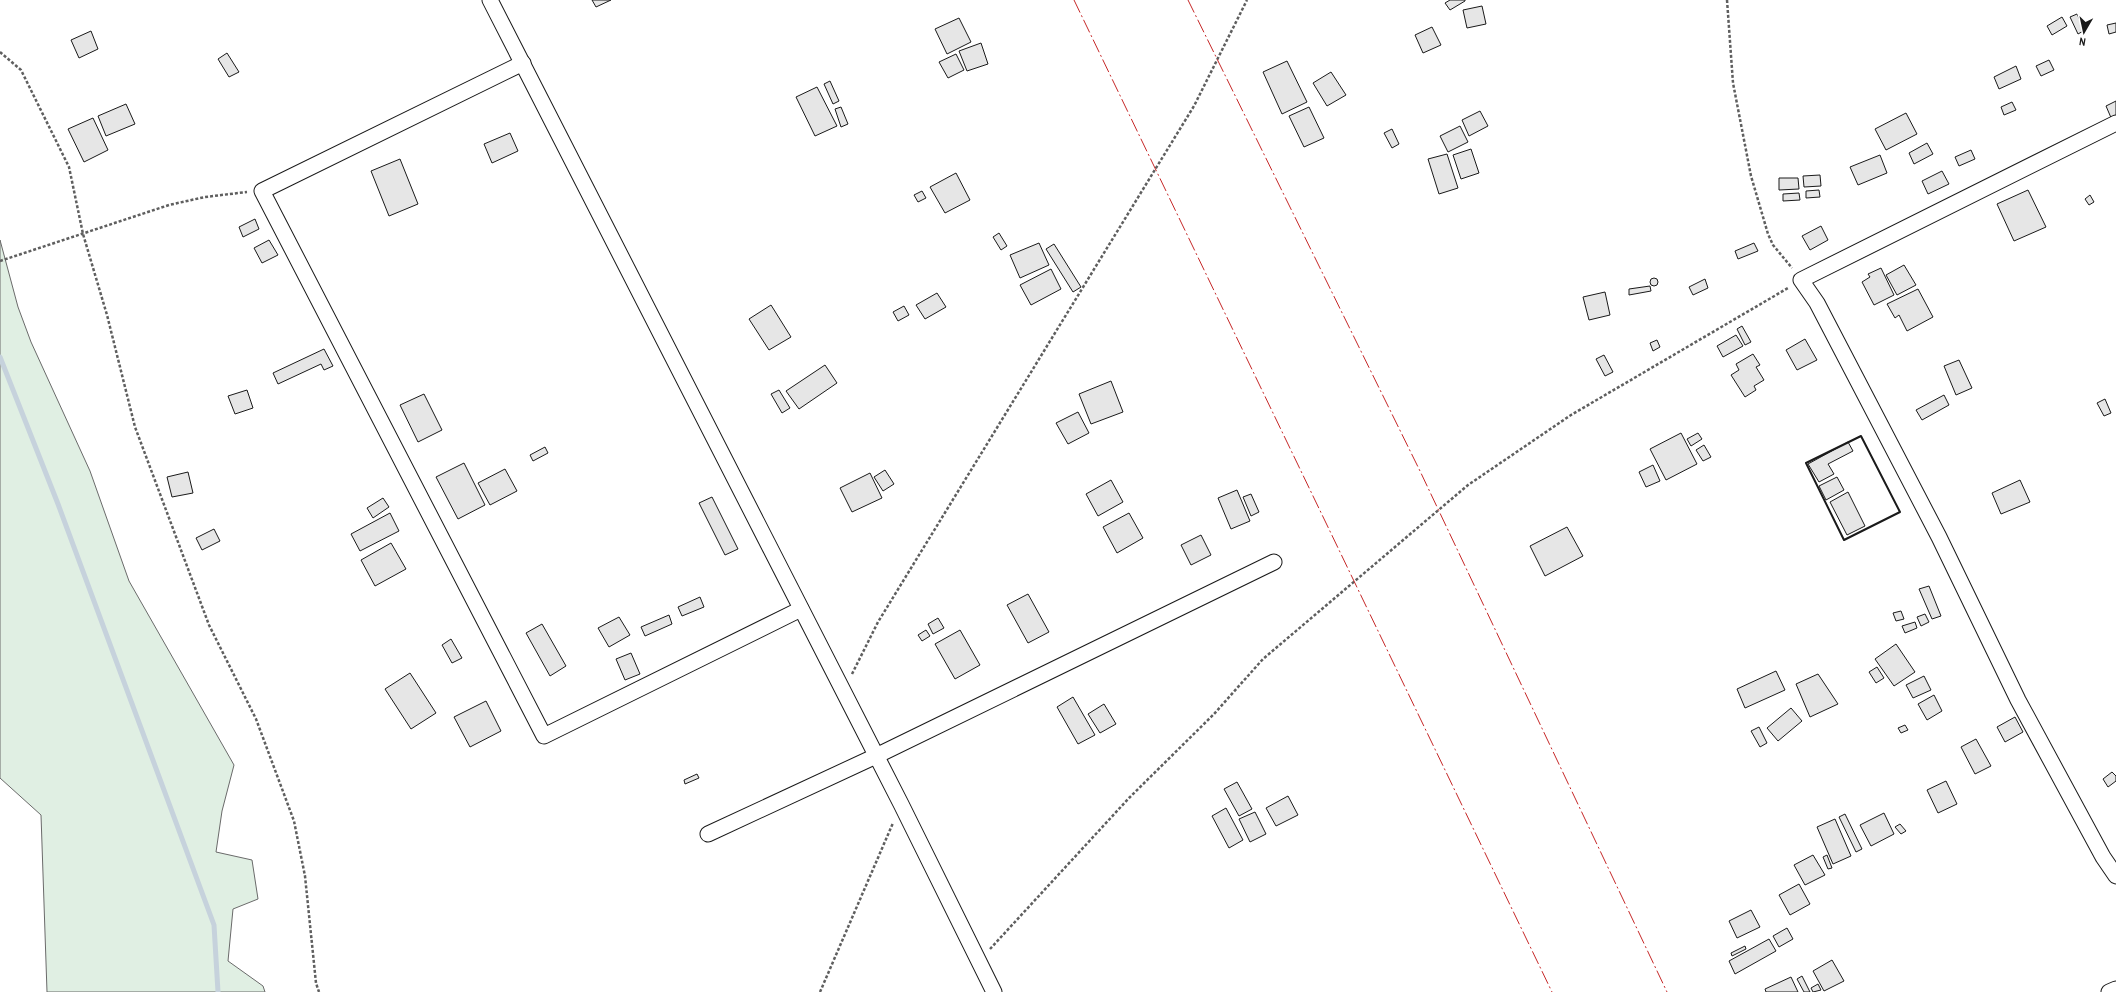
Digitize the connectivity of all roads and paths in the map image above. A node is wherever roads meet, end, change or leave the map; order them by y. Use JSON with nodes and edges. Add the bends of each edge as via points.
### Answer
{"nodes":[{"id":1,"x":490,"y":0,"type":"edge"},
{"id":2,"x":1247,"y":0,"type":"edge"},
{"id":3,"x":1727,"y":0,"type":"edge"},
{"id":4,"x":0,"y":52,"type":"edge"},
{"id":5,"x":523,"y":64,"type":"junction"},
{"id":6,"x":2116,"y":123,"type":"edge"},
{"id":7,"x":262,"y":191,"type":"junction"},
{"id":8,"x":83,"y":234,"type":"junction"},
{"id":9,"x":0,"y":261,"type":"edge"},
{"id":10,"x":1801,"y":280,"type":"junction"},
{"id":11,"x":1274,"y":562,"type":"dead end"},
{"id":12,"x":801,"y":609,"type":"junction"},
{"id":13,"x":843,"y":692,"type":"junction"},
{"id":14,"x":876,"y":756,"type":"junction"},
{"id":15,"x":901,"y":804,"type":"junction"},
{"id":16,"x":708,"y":834,"type":"dead end"},
{"id":17,"x":2116,"y":876,"type":"edge"},
{"id":18,"x":979,"y":961,"type":"junction"},
{"id":19,"x":2116,"y":989,"type":"edge"},
{"id":20,"x":319,"y":992,"type":"edge"},
{"id":21,"x":820,"y":992,"type":"edge"},
{"id":22,"x":994,"y":992,"type":"edge"},
{"id":23,"x":2109,"y":992,"type":"edge"}],
"edges":[{"from":1,"to":5,"type":"street"},
{"from":2,"to":13,"type":"path","via":[[1194,106],[878,622]]},
{"from":3,"to":10,"type":"path","via":[[1732,83],[1758,204],[1773,245]]},
{"from":4,"to":8,"type":"path","via":[[21,70],[68,167]]},
{"from":5,"to":7,"type":"street"},
{"from":5,"to":12,"type":"street"},
{"from":6,"to":10,"type":"street"},
{"from":7,"to":8,"type":"path","via":[[169,204]]},
{"from":7,"to":12,"type":"street","via":[[544,736]]},
{"from":8,"to":9,"type":"path"},
{"from":8,"to":20,"type":"path","via":[[135,426],[167,517],[209,624],[256,719],[294,821],[305,876]]},
{"from":10,"to":17,"type":"street","via":[[1817,303],[1939,537],[2018,700],[2103,857]]},
{"from":10,"to":18,"type":"path","via":[[1571,415],[1468,485],[1263,659],[1214,714],[1128,798]]},
{"from":11,"to":14,"type":"street"},
{"from":12,"to":13,"type":"street"},
{"from":13,"to":14,"type":"street"},
{"from":14,"to":15,"type":"street"},
{"from":14,"to":16,"type":"street"},
{"from":15,"to":18,"type":"street"},
{"from":15,"to":21,"type":"path"},
{"from":18,"to":22,"type":"street"},
{"from":19,"to":23,"type":"street"}]}
